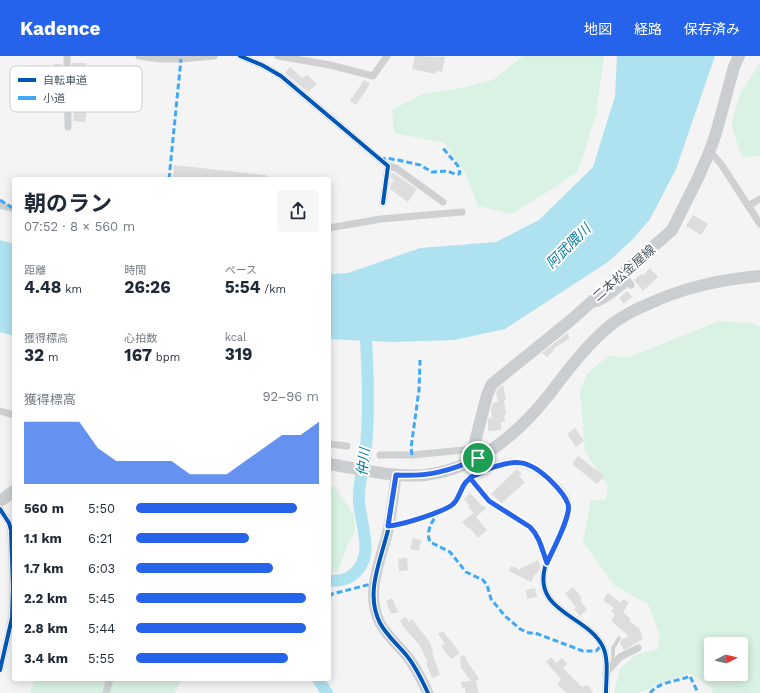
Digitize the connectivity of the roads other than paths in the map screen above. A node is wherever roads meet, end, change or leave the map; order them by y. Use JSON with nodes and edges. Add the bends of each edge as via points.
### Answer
{"nodes":[{"id":1,"x":67,"y":56,"type":"edge"},
{"id":2,"x":139,"y":56,"type":"edge"},
{"id":3,"x":214,"y":56,"type":"edge"},
{"id":4,"x":240,"y":56,"type":"edge"},
{"id":5,"x":278,"y":56,"type":"edge"},
{"id":6,"x":387,"y":56,"type":"edge"},
{"id":7,"x":739,"y":56,"type":"edge"},
{"id":8,"x":160,"y":58,"type":"edge"},
{"id":9,"x":67,"y":66,"type":"edge"},
{"id":10,"x":68,"y":112,"type":"edge"},
{"id":11,"x":68,"y":127,"type":"dead end"},
{"id":12,"x":709,"y":152,"type":"junction"},
{"id":13,"x":388,"y":166,"type":"junction"},
{"id":14,"x":760,"y":199,"type":"edge"},
{"id":15,"x":443,"y":202,"type":"dead end"},
{"id":16,"x":383,"y":203,"type":"dead end"},
{"id":17,"x":0,"y":205,"type":"edge"},
{"id":18,"x":748,"y":206,"type":"junction"},
{"id":19,"x":12,"y":208,"type":"edge"},
{"id":20,"x":462,"y":212,"type":"dead end"},
{"id":21,"x":760,"y":224,"type":"edge"},
{"id":22,"x":331,"y":228,"type":"edge"},
{"id":23,"x":760,"y":276,"type":"edge"},
{"id":24,"x":631,"y":285,"type":"dead end"},
{"id":25,"x":591,"y":302,"type":"junction"},
{"id":26,"x":0,"y":411,"type":"edge"},
{"id":27,"x":12,"y":414,"type":"edge"},
{"id":28,"x":331,"y":444,"type":"edge"},
{"id":29,"x":347,"y":446,"type":"dead end"},
{"id":30,"x":476,"y":454,"type":"junction"},
{"id":31,"x":380,"y":455,"type":"dead end"},
{"id":32,"x":331,"y":464,"type":"edge"},
{"id":33,"x":483,"y":472,"type":"junction"},
{"id":34,"x":396,"y":475,"type":"junction"},
{"id":35,"x":470,"y":478,"type":"junction"},
{"id":36,"x":12,"y":492,"type":"edge"},
{"id":37,"x":0,"y":501,"type":"edge"},
{"id":38,"x":0,"y":509,"type":"edge"},
{"id":39,"x":388,"y":526,"type":"junction"},
{"id":40,"x":12,"y":542,"type":"edge"},
{"id":41,"x":547,"y":563,"type":"junction"},
{"id":42,"x":12,"y":618,"type":"edge"},
{"id":43,"x":619,"y":638,"type":"dead end"},
{"id":44,"x":638,"y":648,"type":"dead end"},
{"id":45,"x":613,"y":664,"type":"junction"},
{"id":46,"x":0,"y":670,"type":"edge"},
{"id":47,"x":606,"y":673,"type":"junction"},
{"id":48,"x":109,"y":681,"type":"edge"},
{"id":49,"x":106,"y":693,"type":"edge"},
{"id":50,"x":428,"y":693,"type":"edge"},
{"id":51,"x":606,"y":693,"type":"edge"}],
"edges":[{"from":1,"to":9,"type":"street"},
{"from":2,"to":8,"type":"street"},
{"from":3,"to":8,"type":"street"},
{"from":4,"to":13,"type":"street","via":[[281,76]]},
{"from":5,"to":6,"type":"street","via":[[373,76]]},
{"from":7,"to":12,"type":"main road","name":"二本松金屋線"},
{"from":10,"to":11,"type":"street"},
{"from":12,"to":18,"type":"street","via":[[721,164]]},
{"from":12,"to":25,"type":"main road","name":"二本松金屋線","via":[[672,230]]},
{"from":13,"to":15,"type":"street","via":[[396,168]]},
{"from":13,"to":16,"type":"street"},
{"from":14,"to":18,"type":"street"},
{"from":17,"to":19,"type":"street"},
{"from":18,"to":21,"type":"street"},
{"from":20,"to":22,"type":"street","via":[[381,219]]},
{"from":23,"to":30,"type":"main road","via":[[702,284],[666,296],[626,315],[600,335],[518,429],[499,445]]},
{"from":24,"to":25,"type":"street","via":[[629,282],[600,304]]},
{"from":25,"to":30,"type":"main road","name":"二本松金屋線","via":[[492,384],[487,395]]},
{"from":26,"to":27,"type":"street"},
{"from":28,"to":29,"type":"street"},
{"from":30,"to":31,"type":"street"},
{"from":30,"to":33,"type":"street"},
{"from":30,"to":34,"type":"main road","via":[[465,465],[426,475]]},
{"from":32,"to":34,"type":"main road"},
{"from":33,"to":35,"type":"street"},
{"from":33,"to":41,"type":"street","via":[[509,462],[528,465],[543,474],[565,497],[568,515]]},
{"from":34,"to":39,"type":"street"},
{"from":35,"to":39,"type":"street","via":[[453,504],[443,510]]},
{"from":35,"to":41,"type":"street","via":[[489,501],[536,533]]},
{"from":36,"to":37,"type":"main road"},
{"from":38,"to":40,"type":"street","via":[[9,523]]},
{"from":39,"to":50,"type":"street","via":[[375,583],[374,608],[383,628],[408,657]]},
{"from":41,"to":47,"type":"street","via":[[542,579],[545,591],[555,606],[588,629],[599,641],[606,655]]},
{"from":42,"to":46,"type":"street"},
{"from":43,"to":45,"type":"lane","via":[[613,648]]},
{"from":44,"to":45,"type":"street","via":[[620,657]]},
{"from":45,"to":47,"type":"street"},
{"from":47,"to":51,"type":"street"},
{"from":48,"to":49,"type":"street"}]}
